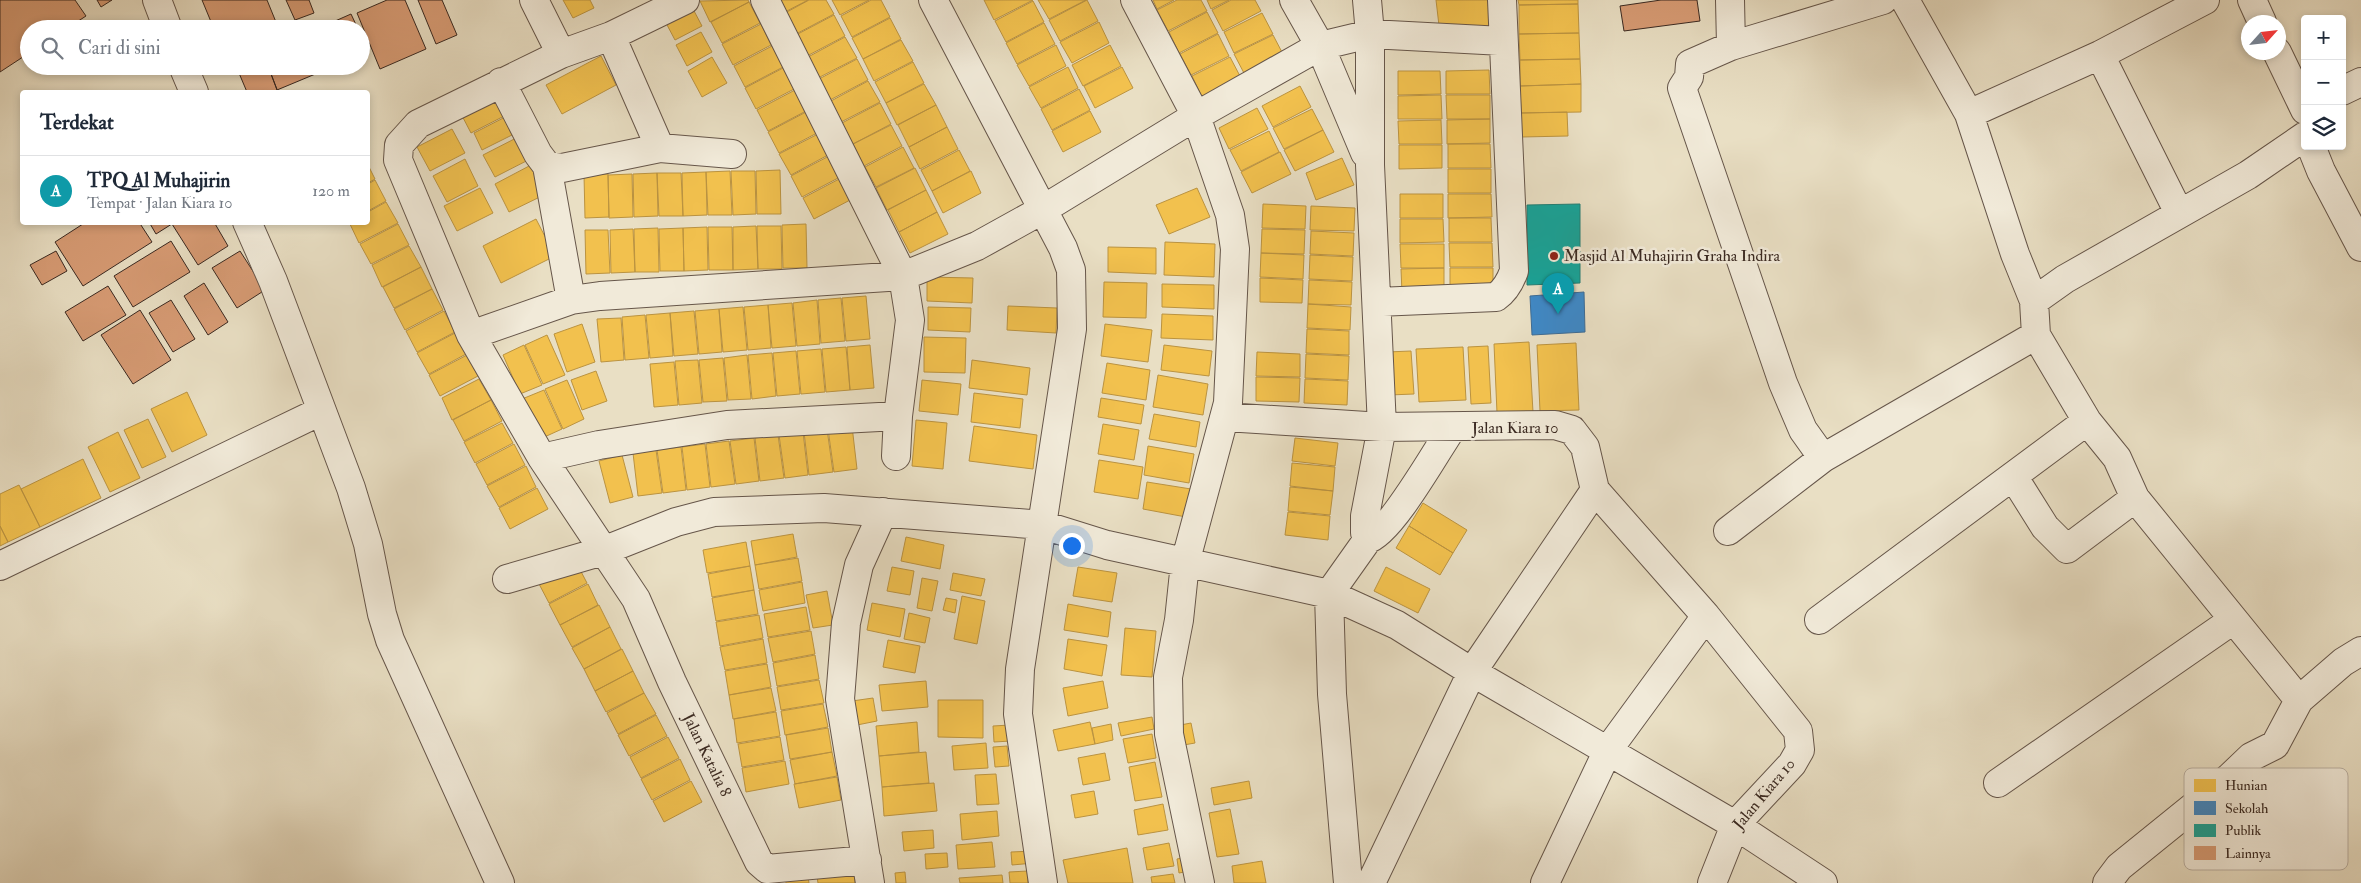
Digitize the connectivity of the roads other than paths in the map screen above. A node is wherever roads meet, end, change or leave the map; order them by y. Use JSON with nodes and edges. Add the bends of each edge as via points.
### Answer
{"nodes":[{"id":1,"x":156,"y":0,"type":"edge"},
{"id":2,"x":534,"y":0,"type":"edge"},
{"id":3,"x":685,"y":0,"type":"edge"},
{"id":4,"x":765,"y":0,"type":"edge"},
{"id":5,"x":933,"y":0,"type":"edge"},
{"id":6,"x":1135,"y":0,"type":"edge"},
{"id":7,"x":1294,"y":0,"type":"edge"},
{"id":8,"x":1367,"y":0,"type":"edge"},
{"id":9,"x":1502,"y":0,"type":"edge"},
{"id":10,"x":1730,"y":0,"type":"edge"},
{"id":11,"x":1882,"y":0,"type":"edge"},
{"id":12,"x":1905,"y":0,"type":"edge"},
{"id":13,"x":2205,"y":0,"type":"edge"},
{"id":14,"x":2252,"y":0,"type":"edge"},
{"id":15,"x":2259,"y":15,"type":"edge"},
{"id":16,"x":164,"y":20,"type":"edge"},
{"id":17,"x":1370,"y":34,"type":"junction"},
{"id":18,"x":611,"y":36,"type":"junction"},
{"id":19,"x":1503,"y":41,"type":"junction"},
{"id":20,"x":1320,"y":46,"type":"junction"},
{"id":21,"x":1731,"y":46,"type":"junction"},
{"id":22,"x":561,"y":54,"type":"junction"},
{"id":23,"x":2100,"y":55,"type":"junction"},
{"id":24,"x":2281,"y":60,"type":"edge"},
{"id":25,"x":187,"y":75,"type":"edge"},
{"id":26,"x":501,"y":82,"type":"junction"},
{"id":27,"x":2361,"y":82,"type":"edge"},
{"id":28,"x":193,"y":90,"type":"edge"},
{"id":29,"x":2346,"y":90,"type":"edge"},
{"id":30,"x":2303,"y":105,"type":"edge"},
{"id":31,"x":1969,"y":114,"type":"junction"},
{"id":32,"x":1196,"y":116,"type":"junction"},
{"id":33,"x":2301,"y":139,"type":"edge"},
{"id":34,"x":660,"y":148,"type":"junction"},
{"id":35,"x":2313,"y":150,"type":"edge"},
{"id":36,"x":732,"y":154,"type":"dead end"},
{"id":37,"x":1370,"y":165,"type":"junction"},
{"id":38,"x":547,"y":166,"type":"junction"},
{"id":39,"x":1042,"y":210,"type":"junction"},
{"id":40,"x":2179,"y":213,"type":"junction"},
{"id":41,"x":248,"y":225,"type":"edge"},
{"id":42,"x":2361,"y":247,"type":"edge"},
{"id":43,"x":903,"y":276,"type":"junction"},
{"id":44,"x":571,"y":300,"type":"junction"},
{"id":45,"x":2034,"y":301,"type":"junction"},
{"id":46,"x":1377,"y":302,"type":"junction"},
{"id":47,"x":471,"y":335,"type":"junction"},
{"id":48,"x":2036,"y":335,"type":"junction"},
{"id":49,"x":321,"y":411,"type":"junction"},
{"id":50,"x":898,"y":416,"type":"junction"},
{"id":51,"x":1226,"y":417,"type":"junction"},
{"id":52,"x":2087,"y":421,"type":"junction"},
{"id":53,"x":1382,"y":427,"type":"junction"},
{"id":54,"x":1452,"y":428,"type":"junction"},
{"id":55,"x":896,"y":456,"type":"dead end"},
{"id":56,"x":542,"y":458,"type":"junction"},
{"id":57,"x":1823,"y":458,"type":"junction"},
{"id":58,"x":2013,"y":476,"type":"junction"},
{"id":59,"x":1595,"y":490,"type":"junction"},
{"id":60,"x":2135,"y":498,"type":"junction"},
{"id":61,"x":883,"y":512,"type":"junction"},
{"id":62,"x":1043,"y":525,"type":"junction"},
{"id":63,"x":1728,"y":531,"type":"dead end"},
{"id":64,"x":1368,"y":539,"type":"junction"},
{"id":65,"x":603,"y":551,"type":"junction"},
{"id":66,"x":1185,"y":563,"type":"junction"},
{"id":67,"x":0,"y":566,"type":"edge"},
{"id":68,"x":507,"y":579,"type":"dead end"},
{"id":69,"x":1330,"y":594,"type":"junction"},
{"id":70,"x":1706,"y":616,"type":"junction"},
{"id":71,"x":1819,"y":620,"type":"dead end"},
{"id":72,"x":2233,"y":620,"type":"junction"},
{"id":73,"x":2361,"y":652,"type":"edge"},
{"id":74,"x":1472,"y":672,"type":"junction"},
{"id":75,"x":2299,"y":700,"type":"junction"},
{"id":76,"x":1608,"y":750,"type":"junction"},
{"id":77,"x":2239,"y":768,"type":"edge"},
{"id":78,"x":1998,"y":783,"type":"dead end"},
{"id":79,"x":2184,"y":814,"type":"edge"},
{"id":80,"x":1735,"y":824,"type":"junction"},
{"id":81,"x":868,"y":871,"type":"edge"},
{"id":82,"x":500,"y":883,"type":"edge"},
{"id":83,"x":1043,"y":883,"type":"edge"},
{"id":84,"x":1200,"y":883,"type":"edge"},
{"id":85,"x":1348,"y":883,"type":"edge"},
{"id":86,"x":1371,"y":883,"type":"edge"},
{"id":87,"x":1545,"y":883,"type":"edge"},
{"id":88,"x":1712,"y":883,"type":"edge"},
{"id":89,"x":1823,"y":883,"type":"edge"},
{"id":90,"x":2107,"y":883,"type":"edge"}],
"edges":[{"from":1,"to":16,"type":"street"},
{"from":2,"to":22,"type":"street"},
{"from":3,"to":18,"type":"street","name":"Jalan Katalia 8"},
{"from":4,"to":43,"type":"street"},
{"from":5,"to":39,"type":"street"},
{"from":6,"to":32,"type":"street"},
{"from":7,"to":20,"type":"street"},
{"from":8,"to":17,"type":"street"},
{"from":9,"to":19,"type":"street"},
{"from":10,"to":21,"type":"street"},
{"from":11,"to":21,"type":"street"},
{"from":12,"to":31,"type":"street"},
{"from":13,"to":23,"type":"street"},
{"from":14,"to":15,"type":"street"},
{"from":17,"to":19,"type":"street"},
{"from":17,"to":20,"type":"street"},
{"from":17,"to":37,"type":"street"},
{"from":18,"to":22,"type":"street","name":"Jalan Katalia 8"},
{"from":18,"to":34,"type":"street"},
{"from":19,"to":46,"type":"street","via":[[1512,278],[1496,297]]},
{"from":20,"to":32,"type":"street"},
{"from":20,"to":37,"type":"street"},
{"from":21,"to":57,"type":"street","via":[[1690,64],[1682,88],[1783,383],[1803,430]]},
{"from":22,"to":26,"type":"street","name":"Jalan Katalia 8"},
{"from":23,"to":31,"type":"street"},
{"from":23,"to":40,"type":"street"},
{"from":24,"to":30,"type":"street"},
{"from":25,"to":28,"type":"street"},
{"from":26,"to":38,"type":"street"},
{"from":26,"to":47,"type":"street","name":"Jalan Katalia 8","via":[[418,124],[399,144],[398,160]]},
{"from":27,"to":29,"type":"street"},
{"from":31,"to":45,"type":"street","via":[[2015,254]]},
{"from":32,"to":39,"type":"street"},
{"from":32,"to":51,"type":"street","via":[[1230,216],[1236,249]]},
{"from":33,"to":40,"type":"street","via":[[2248,175]]},
{"from":34,"to":36,"type":"street"},
{"from":34,"to":38,"type":"street","via":[[562,168]]},
{"from":35,"to":42,"type":"street"},
{"from":37,"to":46,"type":"street"},
{"from":38,"to":44,"type":"street"},
{"from":39,"to":43,"type":"street","via":[[977,246]]},
{"from":39,"to":62,"type":"street","via":[[1071,270],[1072,329]]},
{"from":40,"to":45,"type":"street","via":[[2065,279]]},
{"from":41,"to":49,"type":"street","via":[[273,281]]},
{"from":43,"to":44,"type":"street"},
{"from":43,"to":50,"type":"street","via":[[910,320]]},
{"from":44,"to":47,"type":"street"},
{"from":45,"to":48,"type":"street"},
{"from":46,"to":53,"type":"street"},
{"from":47,"to":56,"type":"street","name":"Jalan Katalia 8"},
{"from":48,"to":52,"type":"street"},
{"from":48,"to":57,"type":"street"},
{"from":49,"to":67,"type":"street"},
{"from":49,"to":82,"type":"street","via":[[351,488],[390,640]]},
{"from":50,"to":55,"type":"street"},
{"from":50,"to":56,"type":"street","via":[[727,425],[599,445]]},
{"from":51,"to":53,"type":"street","name":"Jalan Kiara 10"},
{"from":51,"to":66,"type":"street"},
{"from":52,"to":58,"type":"street"},
{"from":52,"to":60,"type":"street","via":[[2117,458]]},
{"from":53,"to":54,"type":"street","name":"Jalan Kiara 10"},
{"from":53,"to":64,"type":"street","via":[[1366,516]]},
{"from":54,"to":59,"type":"street","name":"Jalan Kiara 10","via":[[1555,425],[1572,430],[1585,447]]},
{"from":54,"to":64,"type":"street","via":[[1389,523],[1375,538]]},
{"from":56,"to":65,"type":"street","name":"Jalan Katalia 8"},
{"from":57,"to":63,"type":"street"},
{"from":58,"to":60,"type":"street","via":[[2045,527],[2067,550]]},
{"from":58,"to":71,"type":"street"},
{"from":59,"to":70,"type":"street","name":"Jalan Kiara 10"},
{"from":59,"to":74,"type":"street"},
{"from":60,"to":72,"type":"street"},
{"from":61,"to":62,"type":"street"},
{"from":61,"to":65,"type":"street","via":[[824,508],[714,512],[676,522]]},
{"from":61,"to":81,"type":"street","via":[[859,565],[846,623],[840,699]]},
{"from":62,"to":66,"type":"street"},
{"from":62,"to":83,"type":"street","via":[[1020,669],[1018,714]]},
{"from":64,"to":69,"type":"street"},
{"from":65,"to":68,"type":"street"},
{"from":65,"to":81,"type":"street","name":"Jalan Katalia 8","via":[[636,599],[672,682],[759,862],[767,869]]},
{"from":66,"to":69,"type":"street"},
{"from":66,"to":84,"type":"street","via":[[1168,677],[1169,734]]},
{"from":69,"to":74,"type":"street","via":[[1397,625]]},
{"from":69,"to":85,"type":"street","via":[[1332,694]]},
{"from":70,"to":76,"type":"street"},
{"from":70,"to":80,"type":"street","name":"Jalan Kiara 10","via":[[1798,731],[1800,750],[1792,764]]},
{"from":72,"to":75,"type":"street"},
{"from":72,"to":78,"type":"street"},
{"from":73,"to":75,"type":"street","via":[[2342,662]]},
{"from":74,"to":76,"type":"street"},
{"from":74,"to":86,"type":"street"},
{"from":75,"to":77,"type":"street","via":[[2275,745],[2251,756]]},
{"from":76,"to":80,"type":"street"},
{"from":76,"to":87,"type":"street"},
{"from":79,"to":90,"type":"street","via":[[2119,867]]},
{"from":80,"to":88,"type":"street","name":"Jalan Kiara 10"},
{"from":80,"to":89,"type":"street"}]}
